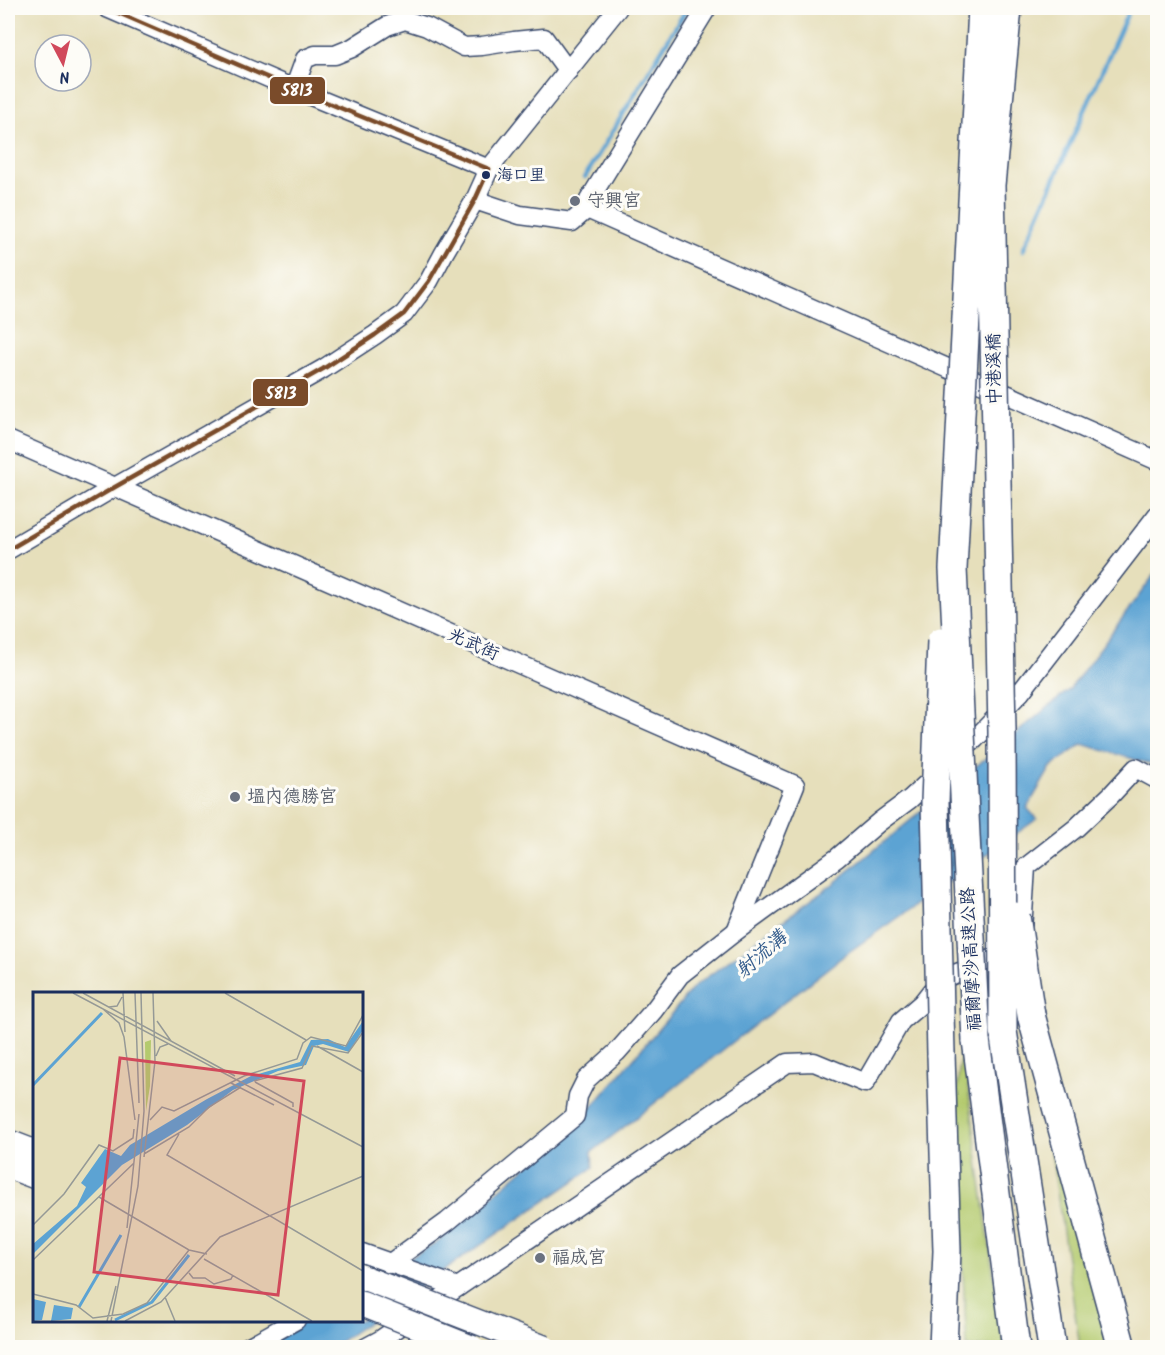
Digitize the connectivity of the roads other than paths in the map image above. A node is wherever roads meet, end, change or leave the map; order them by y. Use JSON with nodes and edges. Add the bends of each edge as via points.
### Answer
{"nodes":[{"id":1,"x":107,"y":8,"type":"edge"},
{"id":2,"x":618,"y":8,"type":"edge"},
{"id":3,"x":707,"y":8,"type":"edge"},
{"id":4,"x":982,"y":8,"type":"edge"},
{"id":5,"x":1008,"y":8,"type":"edge"},
{"id":6,"x":568,"y":71,"type":"junction"},
{"id":7,"x":294,"y":89,"type":"junction"},
{"id":8,"x":489,"y":169,"type":"junction"},
{"id":9,"x":475,"y":200,"type":"junction"},
{"id":10,"x":587,"y":209,"type":"junction"},
{"id":11,"x":8,"y":440,"type":"edge"},
{"id":12,"x":1158,"y":461,"type":"edge"},
{"id":13,"x":115,"y":487,"type":"junction"},
{"id":14,"x":1158,"y":514,"type":"edge"},
{"id":15,"x":8,"y":550,"type":"edge"},
{"id":16,"x":953,"y":569,"type":"junction"},
{"id":17,"x":1002,"y":731,"type":"junction"},
{"id":18,"x":1158,"y":780,"type":"edge"},
{"id":19,"x":735,"y":931,"type":"junction"},
{"id":20,"x":8,"y":1142,"type":"edge"},
{"id":21,"x":33,"y":1152,"type":"edge"},
{"id":22,"x":8,"y":1166,"type":"edge"},
{"id":23,"x":33,"y":1176,"type":"edge"},
{"id":24,"x":363,"y":1253,"type":"edge"},
{"id":25,"x":389,"y":1264,"type":"junction"},
{"id":26,"x":363,"y":1277,"type":"edge"},
{"id":27,"x":458,"y":1287,"type":"junction"},
{"id":28,"x":363,"y":1304,"type":"edge"},
{"id":29,"x":292,"y":1322,"type":"edge"},
{"id":30,"x":246,"y":1347,"type":"edge"},
{"id":31,"x":365,"y":1347,"type":"edge"},
{"id":32,"x":472,"y":1347,"type":"edge"},
{"id":33,"x":545,"y":1347,"type":"edge"},
{"id":34,"x":943,"y":1347,"type":"edge"},
{"id":35,"x":1016,"y":1347,"type":"edge"},
{"id":36,"x":1052,"y":1347,"type":"edge"},
{"id":37,"x":1122,"y":1347,"type":"edge"}],
"edges":[{"from":1,"to":7,"type":"street"},
{"from":2,"to":6,"type":"street"},
{"from":3,"to":10,"type":"street"},
{"from":4,"to":16,"type":"highway","name":"中港溪橋","bridge":true},
{"from":5,"to":17,"type":"highway","name":"中港溪橋","bridge":true,"via":[[991,184]]},
{"from":6,"to":7,"type":"street","via":[[544,38],[464,47],[428,27],[405,20],[335,55],[305,59]]},
{"from":6,"to":8,"type":"street"},
{"from":7,"to":8,"type":"street"},
{"from":8,"to":9,"type":"street"},
{"from":9,"to":10,"type":"street","via":[[520,215],[572,222]]},
{"from":9,"to":13,"type":"street","via":[[429,281],[404,314],[323,369]]},
{"from":10,"to":12,"type":"street"},
{"from":11,"to":13,"type":"street","name":"光武街"},
{"from":13,"to":15,"type":"street"},
{"from":13,"to":19,"type":"street","name":"光武街","via":[[795,784]]},
{"from":14,"to":19,"type":"street","via":[[1020,693],[975,739],[837,858]]},
{"from":16,"to":34,"type":"highway","bridge":true,"via":[[942,617],[935,802],[947,1251]]},
{"from":16,"to":35,"type":"highway","name":"福爾摩沙高速公路","bridge":true,"via":[[976,1040]]},
{"from":17,"to":36,"type":"highway","name":"福爾摩沙高速公路","bridge":true,"via":[[1003,1031]]},
{"from":17,"to":37,"type":"highway","bridge":true,"via":[[1017,927],[1031,1015]]},
{"from":18,"to":27,"type":"street","via":[[1136,768],[1076,828],[1026,867],[1021,947],[940,980],[901,1021],[865,1083],[814,1062],[788,1063]]},
{"from":19,"to":25,"type":"street","via":[[680,975],[617,1052],[586,1080],[575,1116],[447,1222]]},
{"from":20,"to":21,"type":"main road"},
{"from":22,"to":23,"type":"main road"},
{"from":24,"to":25,"type":"street"},
{"from":25,"to":27,"type":"street"},
{"from":26,"to":33,"type":"main road","bridge":true},
{"from":27,"to":31,"type":"street"},
{"from":28,"to":32,"type":"main road","bridge":true},
{"from":29,"to":30,"type":"street"}]}
